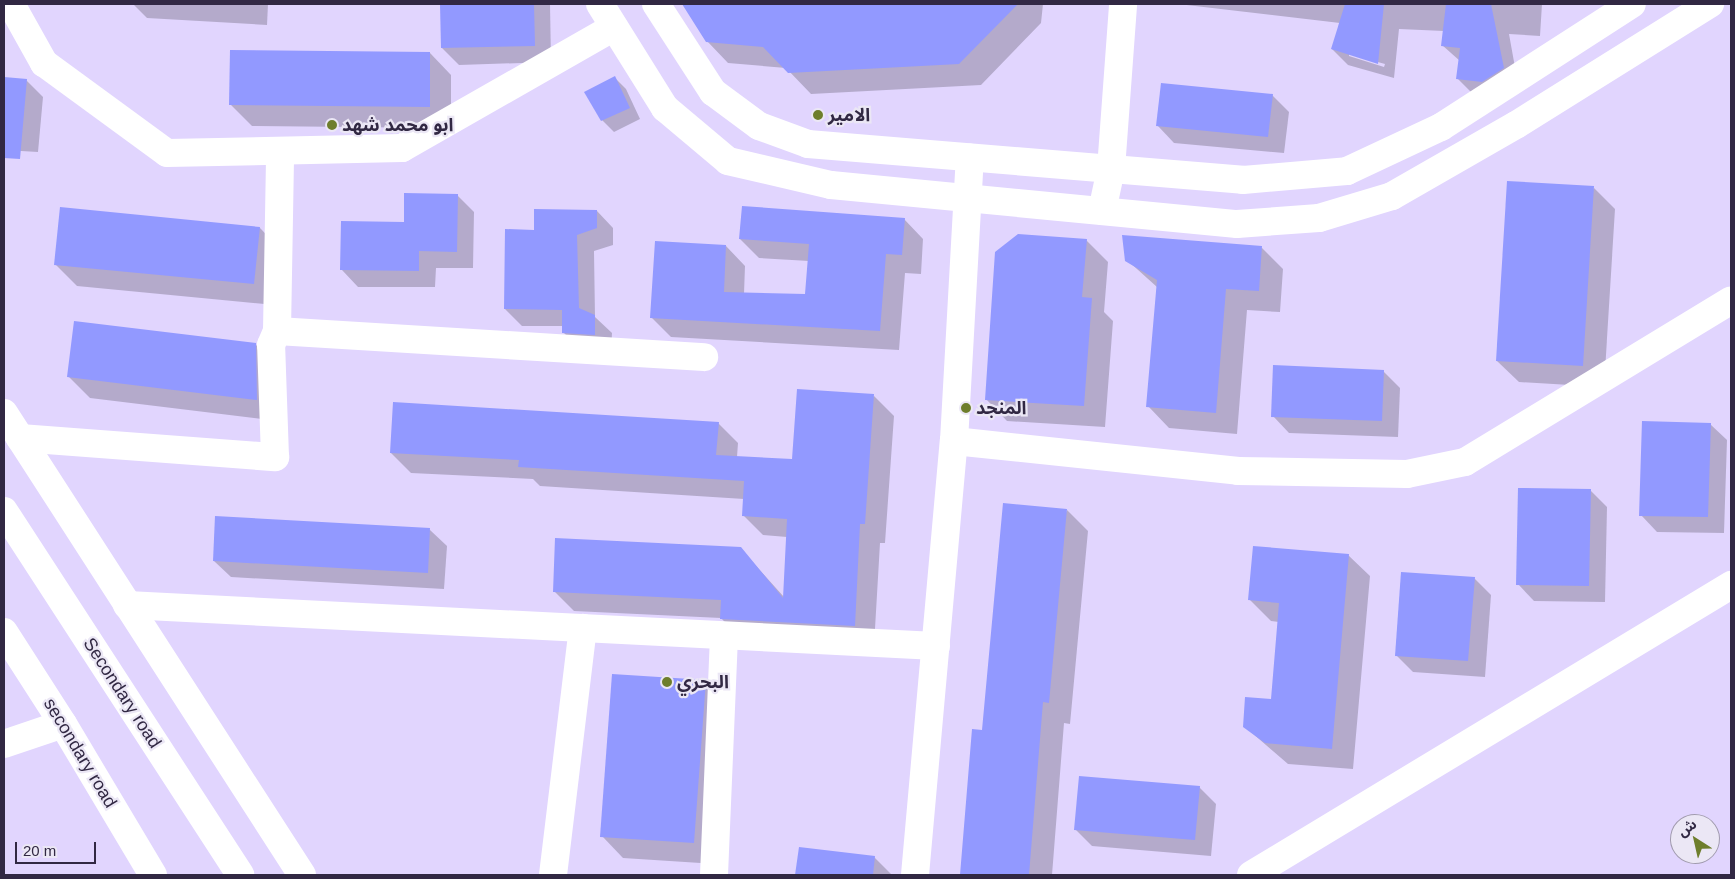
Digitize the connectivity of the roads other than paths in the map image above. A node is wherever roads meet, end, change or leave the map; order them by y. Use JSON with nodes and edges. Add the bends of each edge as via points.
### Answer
{"nodes":[{"id":1,"x":12,"y":4,"type":"edge"},
{"id":2,"x":600,"y":4,"type":"edge"},
{"id":3,"x":656,"y":4,"type":"edge"},
{"id":4,"x":1123,"y":4,"type":"edge"},
{"id":5,"x":1632,"y":4,"type":"edge"},
{"id":6,"x":1710,"y":4,"type":"edge"},
{"id":7,"x":614,"y":27,"type":"junction"},
{"id":8,"x":280,"y":151,"type":"junction"},
{"id":9,"x":970,"y":157,"type":"junction"},
{"id":10,"x":1111,"y":169,"type":"junction"},
{"id":11,"x":968,"y":198,"type":"junction"},
{"id":12,"x":1102,"y":211,"type":"junction"},
{"id":13,"x":1731,"y":300,"type":"edge"},
{"id":14,"x":277,"y":331,"type":"junction"},
{"id":15,"x":704,"y":357,"type":"dead end"},
{"id":16,"x":4,"y":413,"type":"edge"},
{"id":17,"x":20,"y":438,"type":"junction"},
{"id":18,"x":954,"y":441,"type":"junction"},
{"id":19,"x":4,"y":511,"type":"edge"},
{"id":20,"x":1731,"y":585,"type":"edge"},
{"id":21,"x":127,"y":604,"type":"junction"},
{"id":22,"x":583,"y":628,"type":"junction"},
{"id":23,"x":4,"y":632,"type":"edge"},
{"id":24,"x":724,"y":636,"type":"junction"},
{"id":25,"x":936,"y":646,"type":"junction"},
{"id":26,"x":63,"y":724,"type":"junction"},
{"id":27,"x":4,"y":744,"type":"edge"},
{"id":28,"x":153,"y":875,"type":"edge"},
{"id":29,"x":240,"y":875,"type":"edge"},
{"id":30,"x":302,"y":875,"type":"edge"},
{"id":31,"x":553,"y":875,"type":"edge"},
{"id":32,"x":714,"y":875,"type":"edge"},
{"id":33,"x":915,"y":875,"type":"edge"},
{"id":34,"x":1251,"y":875,"type":"edge"}],
"edges":[{"from":1,"to":8,"type":"street","via":[[44,64],[166,153]]},
{"from":2,"to":7,"type":"street"},
{"from":3,"to":9,"type":"street","via":[[713,92],[759,126],[808,144]]},
{"from":4,"to":10,"type":"street"},
{"from":5,"to":10,"type":"street","via":[[1441,127],[1347,171],[1242,180]]},
{"from":6,"to":12,"type":"street","via":[[1516,125],[1392,196],[1319,218],[1237,224]]},
{"from":7,"to":8,"type":"street","via":[[402,148]]},
{"from":7,"to":11,"type":"street","via":[[665,108],[728,160],[832,185]]},
{"from":8,"to":14,"type":"street"},
{"from":9,"to":10,"type":"street"},
{"from":9,"to":11,"type":"street"},
{"from":10,"to":12,"type":"street"},
{"from":11,"to":12,"type":"street"},
{"from":11,"to":18,"type":"street"},
{"from":13,"to":18,"type":"street","via":[[1465,462],[1406,474],[1238,471]]},
{"from":14,"to":15,"type":"street"},
{"from":14,"to":17,"type":"street","via":[[271,345],[275,457]]},
{"from":16,"to":17,"type":"street"},
{"from":17,"to":21,"type":"street"},
{"from":18,"to":25,"type":"street"},
{"from":19,"to":29,"type":"street","name":"Secondary road"},
{"from":20,"to":34,"type":"street"},
{"from":21,"to":22,"type":"street"},
{"from":21,"to":30,"type":"street"},
{"from":22,"to":24,"type":"street"},
{"from":22,"to":31,"type":"street"},
{"from":23,"to":26,"type":"street","name":"secondary road"},
{"from":24,"to":25,"type":"street"},
{"from":24,"to":32,"type":"street"},
{"from":25,"to":33,"type":"street"},
{"from":26,"to":27,"type":"street"},
{"from":26,"to":28,"type":"street","name":"secondary road"}]}
